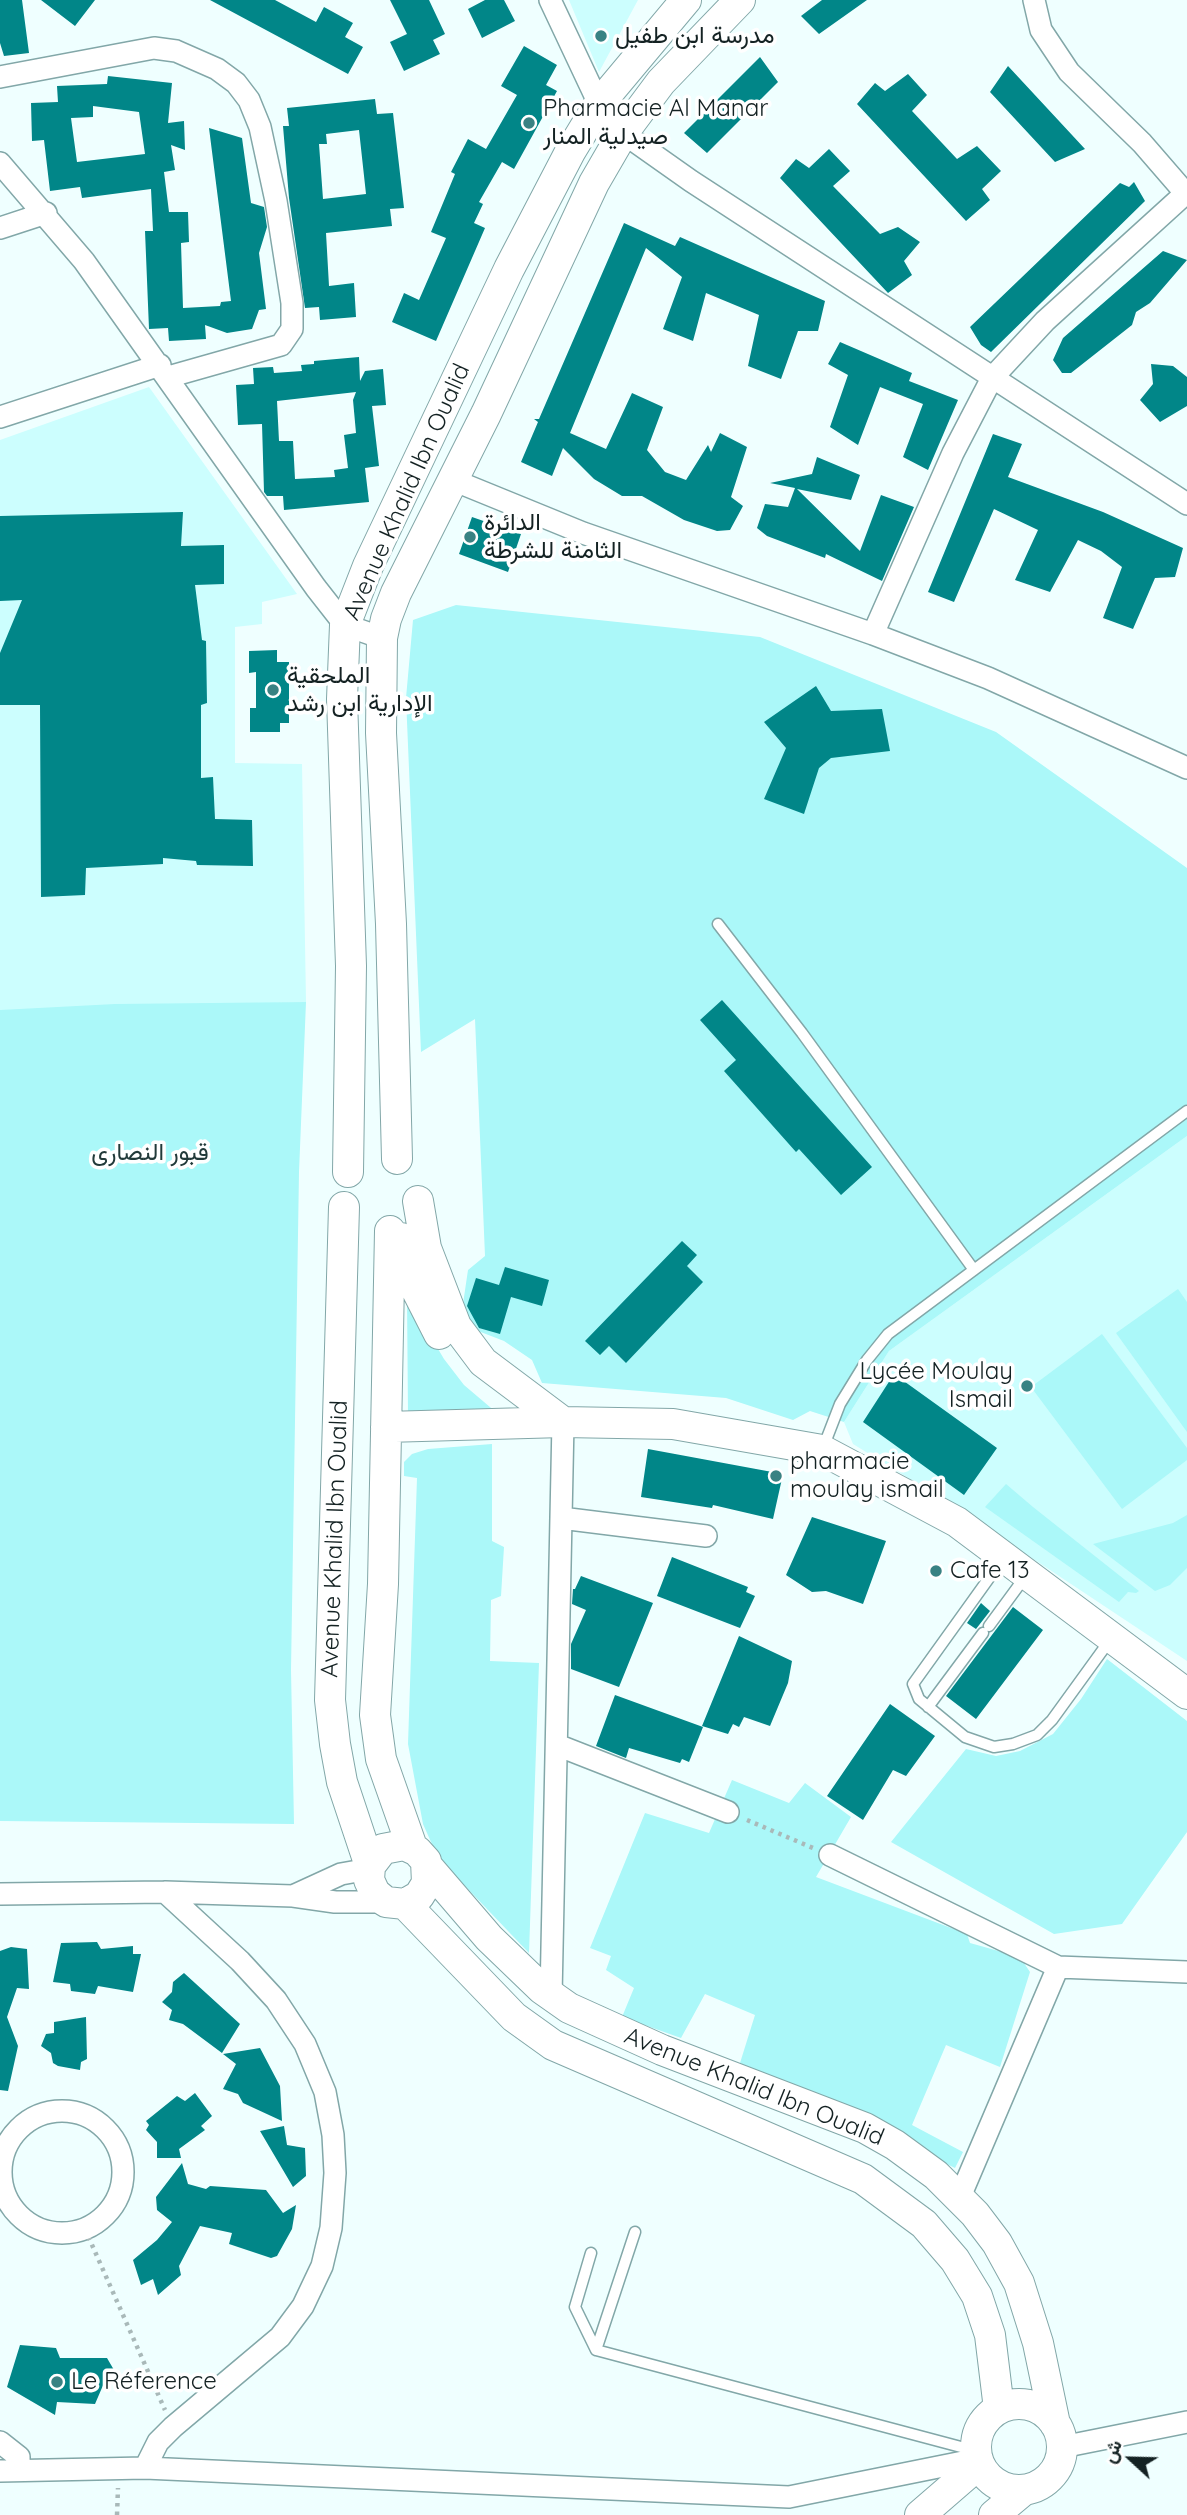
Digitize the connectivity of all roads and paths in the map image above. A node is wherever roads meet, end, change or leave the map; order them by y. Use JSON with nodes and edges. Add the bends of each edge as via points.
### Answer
{"nodes":[{"id":1,"x":550,"y":0,"type":"edge"},
{"id":2,"x":686,"y":0,"type":"edge"},
{"id":3,"x":740,"y":0,"type":"edge"},
{"id":4,"x":1034,"y":0,"type":"edge"},
{"id":5,"x":0,"y":76,"type":"edge"},
{"id":6,"x":599,"y":104,"type":"junction"},
{"id":7,"x":623,"y":133,"type":"junction"},
{"id":8,"x":0,"y":163,"type":"edge"},
{"id":9,"x":1186,"y":194,"type":"edge"},
{"id":10,"x":46,"y":212,"type":"junction"},
{"id":11,"x":0,"y":228,"type":"edge"},
{"id":12,"x":164,"y":371,"type":"junction"},
{"id":13,"x":992,"y":378,"type":"junction"},
{"id":14,"x":0,"y":417,"type":"edge"},
{"id":15,"x":453,"y":480,"type":"junction"},
{"id":16,"x":1187,"y":504,"type":"edge"},
{"id":17,"x":345,"y":625,"type":"junction"},
{"id":18,"x":873,"y":634,"type":"junction"},
{"id":19,"x":382,"y":638,"type":"junction"},
{"id":20,"x":1187,"y":768,"type":"edge"},
{"id":21,"x":718,"y":924,"type":"dead end"},
{"id":22,"x":1187,"y":1111,"type":"edge"},
{"id":23,"x":397,"y":1159,"type":"junction"},
{"id":24,"x":348,"y":1172,"type":"junction"},
{"id":25,"x":418,"y":1201,"type":"junction"},
{"id":26,"x":344,"y":1207,"type":"junction"},
{"id":27,"x":395,"y":1229,"type":"junction"},
{"id":28,"x":974,"y":1270,"type":"junction"},
{"id":29,"x":553,"y":1423,"type":"junction"},
{"id":30,"x":386,"y":1427,"type":"junction"},
{"id":31,"x":822,"y":1450,"type":"junction"},
{"id":32,"x":561,"y":1518,"type":"junction"},
{"id":33,"x":706,"y":1536,"type":"dead end"},
{"id":34,"x":1015,"y":1566,"type":"junction"},
{"id":35,"x":1111,"y":1639,"type":"junction"},
{"id":36,"x":1187,"y":1694,"type":"edge"},
{"id":37,"x":928,"y":1707,"type":"junction"},
{"id":38,"x":556,"y":1745,"type":"junction"},
{"id":39,"x":729,"y":1812,"type":"joint"},
{"id":40,"x":830,"y":1855,"type":"joint"},
{"id":41,"x":420,"y":1857,"type":"junction"},
{"id":42,"x":370,"y":1868,"type":"junction"},
{"id":43,"x":165,"y":1892,"type":"junction"},
{"id":44,"x":0,"y":1894,"type":"edge"},
{"id":45,"x":293,"y":1896,"type":"junction"},
{"id":46,"x":395,"y":1903,"type":"junction"},
{"id":47,"x":1058,"y":1967,"type":"junction"},
{"id":48,"x":1187,"y":1972,"type":"edge"},
{"id":49,"x":551,"y":1996,"type":"junction"},
{"id":50,"x":0,"y":2169,"type":"edge"},
{"id":51,"x":959,"y":2199,"type":"junction"},
{"id":52,"x":85,"y":2229,"type":"junction"},
{"id":53,"x":635,"y":2232,"type":"dead end"},
{"id":54,"x":591,"y":2253,"type":"dead end"},
{"id":55,"x":596,"y":2350,"type":"junction"},
{"id":56,"x":999,"y":2409,"type":"junction"},
{"id":57,"x":1187,"y":2422,"type":"edge"},
{"id":58,"x":173,"y":2427,"type":"junction"},
{"id":59,"x":1058,"y":2435,"type":"junction"},
{"id":60,"x":0,"y":2442,"type":"edge"},
{"id":61,"x":978,"y":2458,"type":"junction"},
{"id":62,"x":145,"y":2468,"type":"junction"},
{"id":63,"x":9,"y":2470,"type":"edge"},
{"id":64,"x":118,"y":2485,"type":"dead end"},
{"id":65,"x":1024,"y":2490,"type":"junction"},
{"id":66,"x":117,"y":2515,"type":"edge"},
{"id":67,"x":920,"y":2515,"type":"edge"},
{"id":68,"x":995,"y":2515,"type":"edge"}],
"edges":[{"from":1,"to":6,"type":"street"},
{"from":2,"to":6,"type":"main road","name":"Avenue Khalid Ibn Oualid"},
{"from":3,"to":7,"type":"main road","name":"Avenue Khalid Ibn Oualid","via":[[661,82]]},
{"from":4,"to":9,"type":"street","via":[[1041,30],[1069,72],[1142,143]]},
{"from":5,"to":12,"type":"street","via":[[153,48],[176,51],[217,69],[249,100],[260,127],[276,201],[292,329],[281,345]]},
{"from":6,"to":7,"type":"street"},
{"from":6,"to":17,"type":"main road","name":"Avenue Khalid Ibn Oualid","via":[[509,270],[368,566]]},
{"from":7,"to":13,"type":"street"},
{"from":7,"to":15,"type":"main road","name":"Avenue Khalid Ibn Oualid","via":[[568,233]]},
{"from":8,"to":10,"type":"street"},
{"from":9,"to":13,"type":"street","via":[[1054,312]]},
{"from":10,"to":11,"type":"street"},
{"from":10,"to":12,"type":"street"},
{"from":12,"to":14,"type":"street"},
{"from":12,"to":17,"type":"street"},
{"from":13,"to":16,"type":"street"},
{"from":13,"to":18,"type":"street","via":[[953,453]]},
{"from":15,"to":18,"type":"street","via":[[583,533]]},
{"from":15,"to":19,"type":"main road","name":"Avenue Khalid Ibn Oualid","via":[[396,593]]},
{"from":17,"to":19,"type":"street"},
{"from":17,"to":24,"type":"main road","name":"Avenue Khalid Ibn Oualid","via":[[342,699],[351,966]]},
{"from":18,"to":20,"type":"street","via":[[999,683]]},
{"from":19,"to":23,"type":"main road","name":"Avenue Khalid Ibn Oualid","via":[[381,733]]},
{"from":21,"to":28,"type":"lane"},
{"from":22,"to":28,"type":"lane"},
{"from":23,"to":24,"type":"main road","via":[[376,1155]]},
{"from":23,"to":25,"type":"main road","via":[[415,1177]]},
{"from":24,"to":26,"type":"main road","via":[[341,1195]]},
{"from":25,"to":27,"type":"main road","via":[[409,1220]]},
{"from":25,"to":29,"type":"main road","via":[[426,1248],[456,1326],[489,1367]]},
{"from":26,"to":27,"type":"main road","via":[[357,1226],[379,1233]]},
{"from":26,"to":42,"type":"main road","name":"Avenue Khalid Ibn Oualid","via":[[330,1700],[342,1782]]},
{"from":27,"to":29,"type":"main road","via":[[411,1279],[452,1356],[479,1387]]},
{"from":27,"to":30,"type":"main road","name":"Avenue Khalid Ibn Oualid"},
{"from":28,"to":31,"type":"lane","via":[[888,1334],[841,1404]]},
{"from":29,"to":30,"type":"main road"},
{"from":29,"to":31,"type":"main road","via":[[673,1424]]},
{"from":29,"to":32,"type":"street"},
{"from":30,"to":41,"type":"main road","name":"Avenue Khalid Ibn Oualid","via":[[375,1715],[381,1759]]},
{"from":31,"to":34,"type":"main road","via":[[926,1504]]},
{"from":32,"to":33,"type":"street"},
{"from":32,"to":38,"type":"street"},
{"from":34,"to":35,"type":"main road"},
{"from":34,"to":37,"type":"lane","via":[[986,1630]]},
{"from":34,"to":37,"type":"lane","via":[[914,1679],[915,1695]]},
{"from":35,"to":36,"type":"main road"},
{"from":35,"to":37,"type":"lane","via":[[1052,1720],[1037,1735],[1013,1744],[978,1744]]},
{"from":38,"to":39,"type":"street"},
{"from":38,"to":49,"type":"street"},
{"from":39,"to":40,"type":"path"},
{"from":40,"to":47,"type":"street"},
{"from":41,"to":42,"type":"main road","via":[[390,1846],[377,1854]]},
{"from":41,"to":46,"type":"main road","via":[[424,1891]]},
{"from":41,"to":49,"type":"main road","name":"Avenue Khalid Ibn Oualid","via":[[489,1938]]},
{"from":42,"to":45,"type":"street","via":[[341,1874]]},
{"from":42,"to":46,"type":"main road","via":[[372,1887]]},
{"from":43,"to":44,"type":"street"},
{"from":43,"to":45,"type":"street"},
{"from":43,"to":58,"type":"street","via":[[276,2000],[305,2044],[325,2092],[335,2174],[331,2228],[322,2266],[303,2306],[280,2337]]},
{"from":45,"to":46,"type":"street"},
{"from":46,"to":56,"type":"main road","name":"Avenue Khalid Ibn Oualid","via":[[514,2017],[543,2038],[863,2179],[925,2224],[977,2296],[990,2335]]},
{"from":47,"to":48,"type":"street"},
{"from":47,"to":51,"type":"street"},
{"from":49,"to":51,"type":"main road","name":"Avenue Khalid Ibn Oualid","via":[[640,2041],[864,2128],[936,2175]]},
{"from":50,"to":52,"type":"street","via":[[12,2208],[27,2222],[65,2234]]},
{"from":50,"to":52,"type":"street","via":[[6,2146],[20,2126],[41,2114],[64,2110],[88,2115],[107,2129],[120,2149],[124,2173],[119,2196],[105,2216]]},
{"from":51,"to":59,"type":"main road","name":"Avenue Khalid Ibn Oualid","via":[[997,2243],[1019,2283]]},
{"from":52,"to":58,"type":"path"},
{"from":53,"to":55,"type":"lane"},
{"from":54,"to":55,"type":"lane","via":[[575,2307]]},
{"from":55,"to":61,"type":"lane"},
{"from":56,"to":59,"type":"main road","via":[[1036,2408]]},
{"from":56,"to":61,"type":"main road","via":[[984,2423]]},
{"from":57,"to":59,"type":"street"},
{"from":58,"to":62,"type":"street","via":[[158,2442]]},
{"from":59,"to":65,"type":"main road","via":[[1061,2457],[1051,2476]]},
{"from":60,"to":63,"type":"street","via":[[19,2457]]},
{"from":61,"to":62,"type":"street","via":[[789,2497]]},
{"from":61,"to":65,"type":"main road","via":[[993,2482]]},
{"from":61,"to":67,"type":"main road"},
{"from":62,"to":63,"type":"street"},
{"from":64,"to":66,"type":"path"},
{"from":65,"to":68,"type":"main road"}]}
